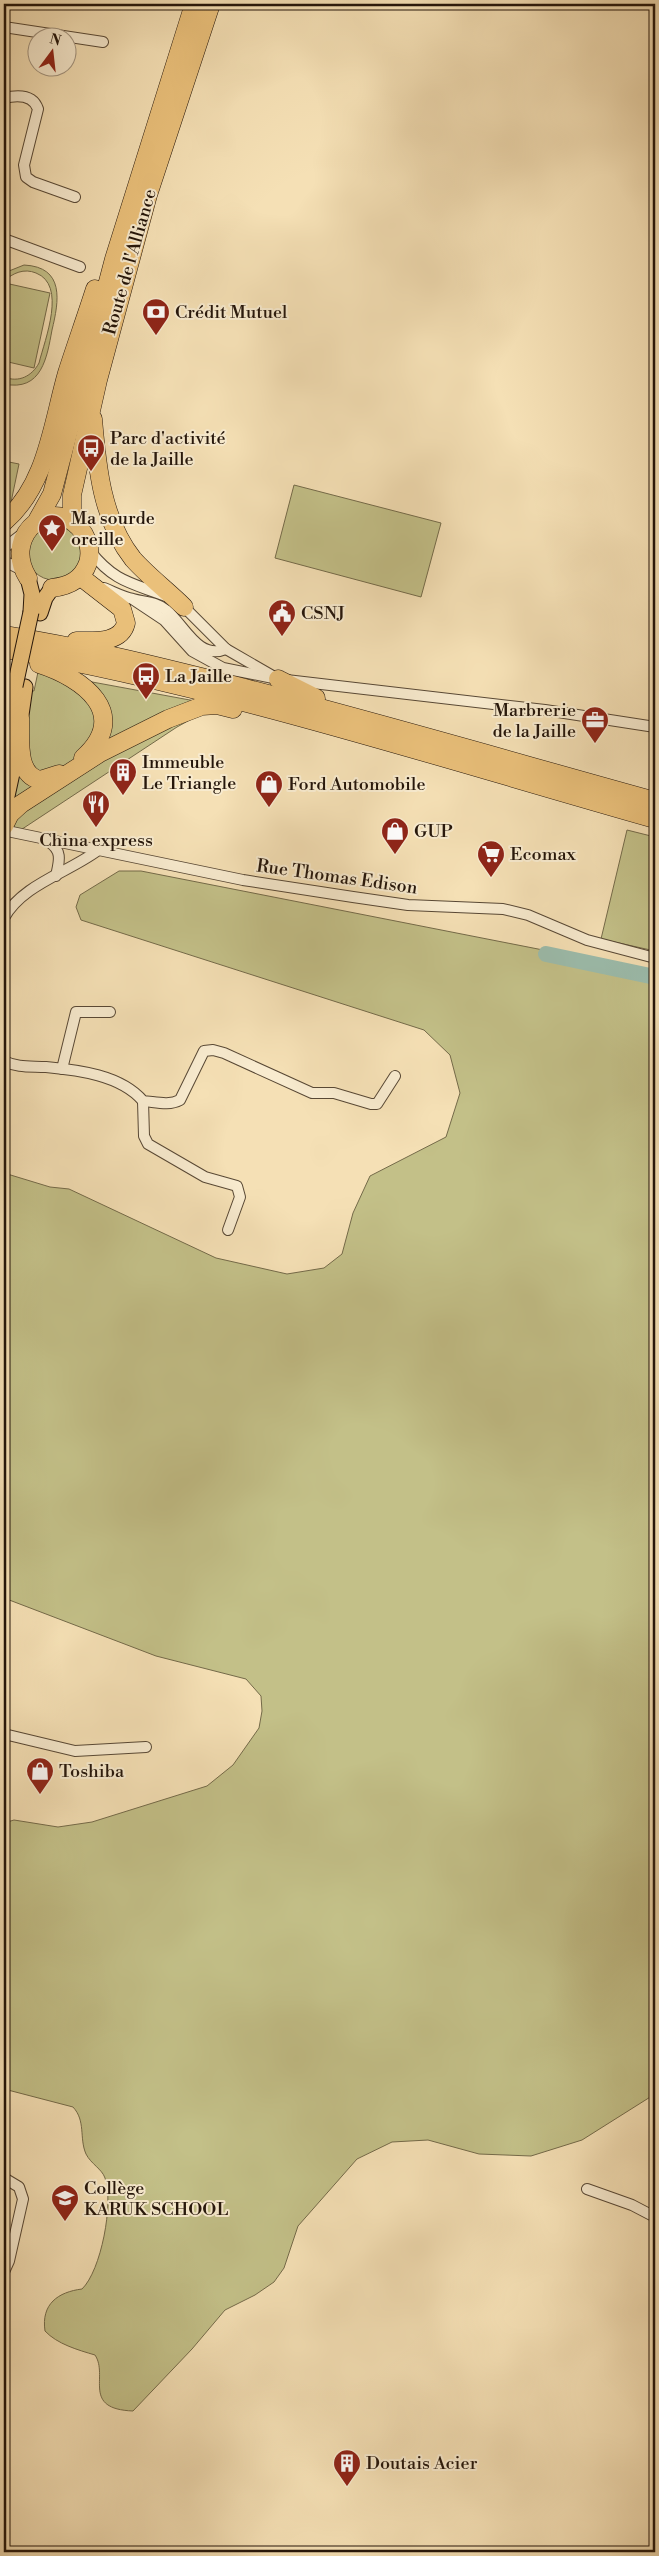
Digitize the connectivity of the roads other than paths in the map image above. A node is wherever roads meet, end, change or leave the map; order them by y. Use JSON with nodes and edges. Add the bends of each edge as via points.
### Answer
{"nodes":[{"id":1,"x":194,"y":4,"type":"edge"},
{"id":2,"x":211,"y":4,"type":"edge"},
{"id":3,"x":4,"y":27,"type":"edge"},
{"id":4,"x":103,"y":42,"type":"dead end"},
{"id":5,"x":165,"y":96,"type":"junction"},
{"id":6,"x":4,"y":98,"type":"edge"},
{"id":7,"x":75,"y":197,"type":"dead end"},
{"id":8,"x":4,"y":239,"type":"edge"},
{"id":9,"x":80,"y":266,"type":"dead end"},
{"id":10,"x":92,"y":406,"type":"junction"},
{"id":11,"x":38,"y":519,"type":"junction"},
{"id":12,"x":4,"y":522,"type":"edge"},
{"id":13,"x":77,"y":525,"type":"junction"},
{"id":14,"x":21,"y":535,"type":"junction"},
{"id":15,"x":4,"y":548,"type":"edge"},
{"id":16,"x":90,"y":550,"type":"junction"},
{"id":17,"x":4,"y":561,"type":"edge"},
{"id":18,"x":25,"y":574,"type":"junction"},
{"id":19,"x":82,"y":580,"type":"junction"},
{"id":20,"x":52,"y":588,"type":"joint"},
{"id":21,"x":134,"y":600,"type":"junction"},
{"id":22,"x":184,"y":607,"type":"junction"},
{"id":23,"x":36,"y":613,"type":"junction"},
{"id":24,"x":182,"y":628,"type":"junction"},
{"id":25,"x":202,"y":628,"type":"junction"},
{"id":26,"x":4,"y":635,"type":"edge"},
{"id":27,"x":46,"y":642,"type":"junction"},
{"id":28,"x":4,"y":649,"type":"edge"},
{"id":29,"x":231,"y":652,"type":"junction"},
{"id":30,"x":4,"y":657,"type":"edge"},
{"id":31,"x":278,"y":679,"type":"junction"},
{"id":32,"x":306,"y":681,"type":"junction"},
{"id":33,"x":20,"y":686,"type":"junction"},
{"id":34,"x":20,"y":718,"type":"junction"},
{"id":35,"x":372,"y":720,"type":"junction"},
{"id":36,"x":655,"y":727,"type":"edge"},
{"id":37,"x":366,"y":737,"type":"junction"},
{"id":38,"x":4,"y":742,"type":"edge"},
{"id":39,"x":655,"y":801,"type":"edge"},
{"id":40,"x":4,"y":810,"type":"edge"},
{"id":41,"x":655,"y":819,"type":"edge"},
{"id":42,"x":8,"y":829,"type":"edge"},
{"id":43,"x":43,"y":839,"type":"junction"},
{"id":44,"x":97,"y":851,"type":"junction"},
{"id":45,"x":56,"y":876,"type":"junction"},
{"id":46,"x":4,"y":918,"type":"edge"},
{"id":47,"x":655,"y":958,"type":"edge"},
{"id":48,"x":110,"y":1012,"type":"dead end"},
{"id":49,"x":4,"y":1061,"type":"edge"},
{"id":50,"x":62,"y":1069,"type":"junction"},
{"id":51,"x":395,"y":1076,"type":"dead end"},
{"id":52,"x":143,"y":1101,"type":"junction"},
{"id":53,"x":228,"y":1230,"type":"dead end"},
{"id":54,"x":4,"y":1734,"type":"edge"},
{"id":55,"x":146,"y":1747,"type":"dead end"},
{"id":56,"x":4,"y":2178,"type":"edge"},
{"id":57,"x":587,"y":2189,"type":"dead end"},
{"id":58,"x":655,"y":2217,"type":"edge"},
{"id":59,"x":4,"y":2272,"type":"edge"}],
"edges":[{"from":1,"to":5,"type":"highway","name":"Route de l'Alliance"},
{"from":2,"to":10,"type":"highway","name":"Route de l'Alliance","via":[[148,195]]},
{"from":3,"to":4,"type":"street"},
{"from":5,"to":11,"type":"highway","name":"Route de l'Alliance","via":[[114,259],[52,494]]},
{"from":5,"to":12,"type":"highway","via":[[128,187],[68,372],[41,468],[28,496]]},
{"from":6,"to":7,"type":"street","via":[[26,97],[38,109],[24,165],[26,177]]},
{"from":8,"to":9,"type":"street"},
{"from":10,"to":13,"type":"highway","name":"Route de l'Alliance","via":[[72,495],[72,512]]},
{"from":10,"to":22,"type":"highway","via":[[99,470],[111,520],[134,560]]},
{"from":11,"to":13,"type":"highway","via":[[58,516]]},
{"from":11,"to":14,"type":"highway","name":"Route de l'Alliance"},
{"from":13,"to":16,"type":"highway","name":"Route de l'Alliance"},
{"from":14,"to":15,"type":"street"},
{"from":14,"to":18,"type":"highway","via":[[17,554]]},
{"from":16,"to":19,"type":"highway"},
{"from":16,"to":22,"type":"street","via":[[103,567],[116,576]]},
{"from":17,"to":18,"type":"street"},
{"from":18,"to":23,"type":"main road"},
{"from":19,"to":20,"type":"highway"},
{"from":19,"to":21,"type":"street"},
{"from":19,"to":27,"type":"highway","via":[[122,609],[126,623],[123,632],[112,639]]},
{"from":20,"to":23,"type":"main road"},
{"from":21,"to":24,"type":"street","via":[[158,604]]},
{"from":21,"to":31,"type":"street","via":[[164,620],[184,644],[204,659],[222,668]]},
{"from":22,"to":25,"type":"street"},
{"from":23,"to":33,"type":"main road"},
{"from":24,"to":25,"type":"street"},
{"from":24,"to":29,"type":"street","via":[[206,649]]},
{"from":25,"to":29,"type":"street"},
{"from":26,"to":27,"type":"highway"},
{"from":27,"to":35,"type":"highway"},
{"from":28,"to":37,"type":"highway","via":[[212,693]]},
{"from":29,"to":31,"type":"street"},
{"from":29,"to":32,"type":"street"},
{"from":30,"to":34,"type":"highway","via":[[48,667],[76,680],[98,702],[103,713],[103,728],[93,748],[82,758],[58,774],[40,780],[32,777],[24,767]]},
{"from":31,"to":32,"type":"street"},
{"from":31,"to":35,"type":"highway","via":[[302,693]]},
{"from":32,"to":36,"type":"street"},
{"from":33,"to":34,"type":"main road"},
{"from":33,"to":38,"type":"main road"},
{"from":34,"to":40,"type":"main road"},
{"from":35,"to":39,"type":"highway"},
{"from":37,"to":41,"type":"highway"},
{"from":37,"to":42,"type":"highway","via":[[217,705],[202,706],[100,753],[21,804],[10,814]]},
{"from":42,"to":43,"type":"street","name":"Rue Thomas Edison"},
{"from":43,"to":44,"type":"street","name":"Rue Thomas Edison"},
{"from":43,"to":45,"type":"street","via":[[58,850],[60,858]]},
{"from":44,"to":45,"type":"street"},
{"from":44,"to":47,"type":"street","name":"Rue Thomas Edison","via":[[243,880],[360,898],[416,905],[503,909],[528,915],[587,940]]},
{"from":45,"to":46,"type":"street","via":[[25,894],[11,906]]},
{"from":48,"to":50,"type":"street","via":[[76,1012]]},
{"from":49,"to":50,"type":"street","via":[[25,1067]]},
{"from":50,"to":52,"type":"street","via":[[119,1082],[135,1091]]},
{"from":51,"to":52,"type":"street","via":[[382,1100],[371,1104],[334,1093],[312,1094],[213,1050],[204,1051],[180,1100],[174,1104]]},
{"from":52,"to":53,"type":"street","via":[[144,1136],[148,1144],[205,1177],[237,1186],[240,1196]]},
{"from":54,"to":55,"type":"street","via":[[75,1751]]},
{"from":56,"to":59,"type":"street","via":[[19,2187],[23,2199]]},
{"from":57,"to":58,"type":"street"}]}
